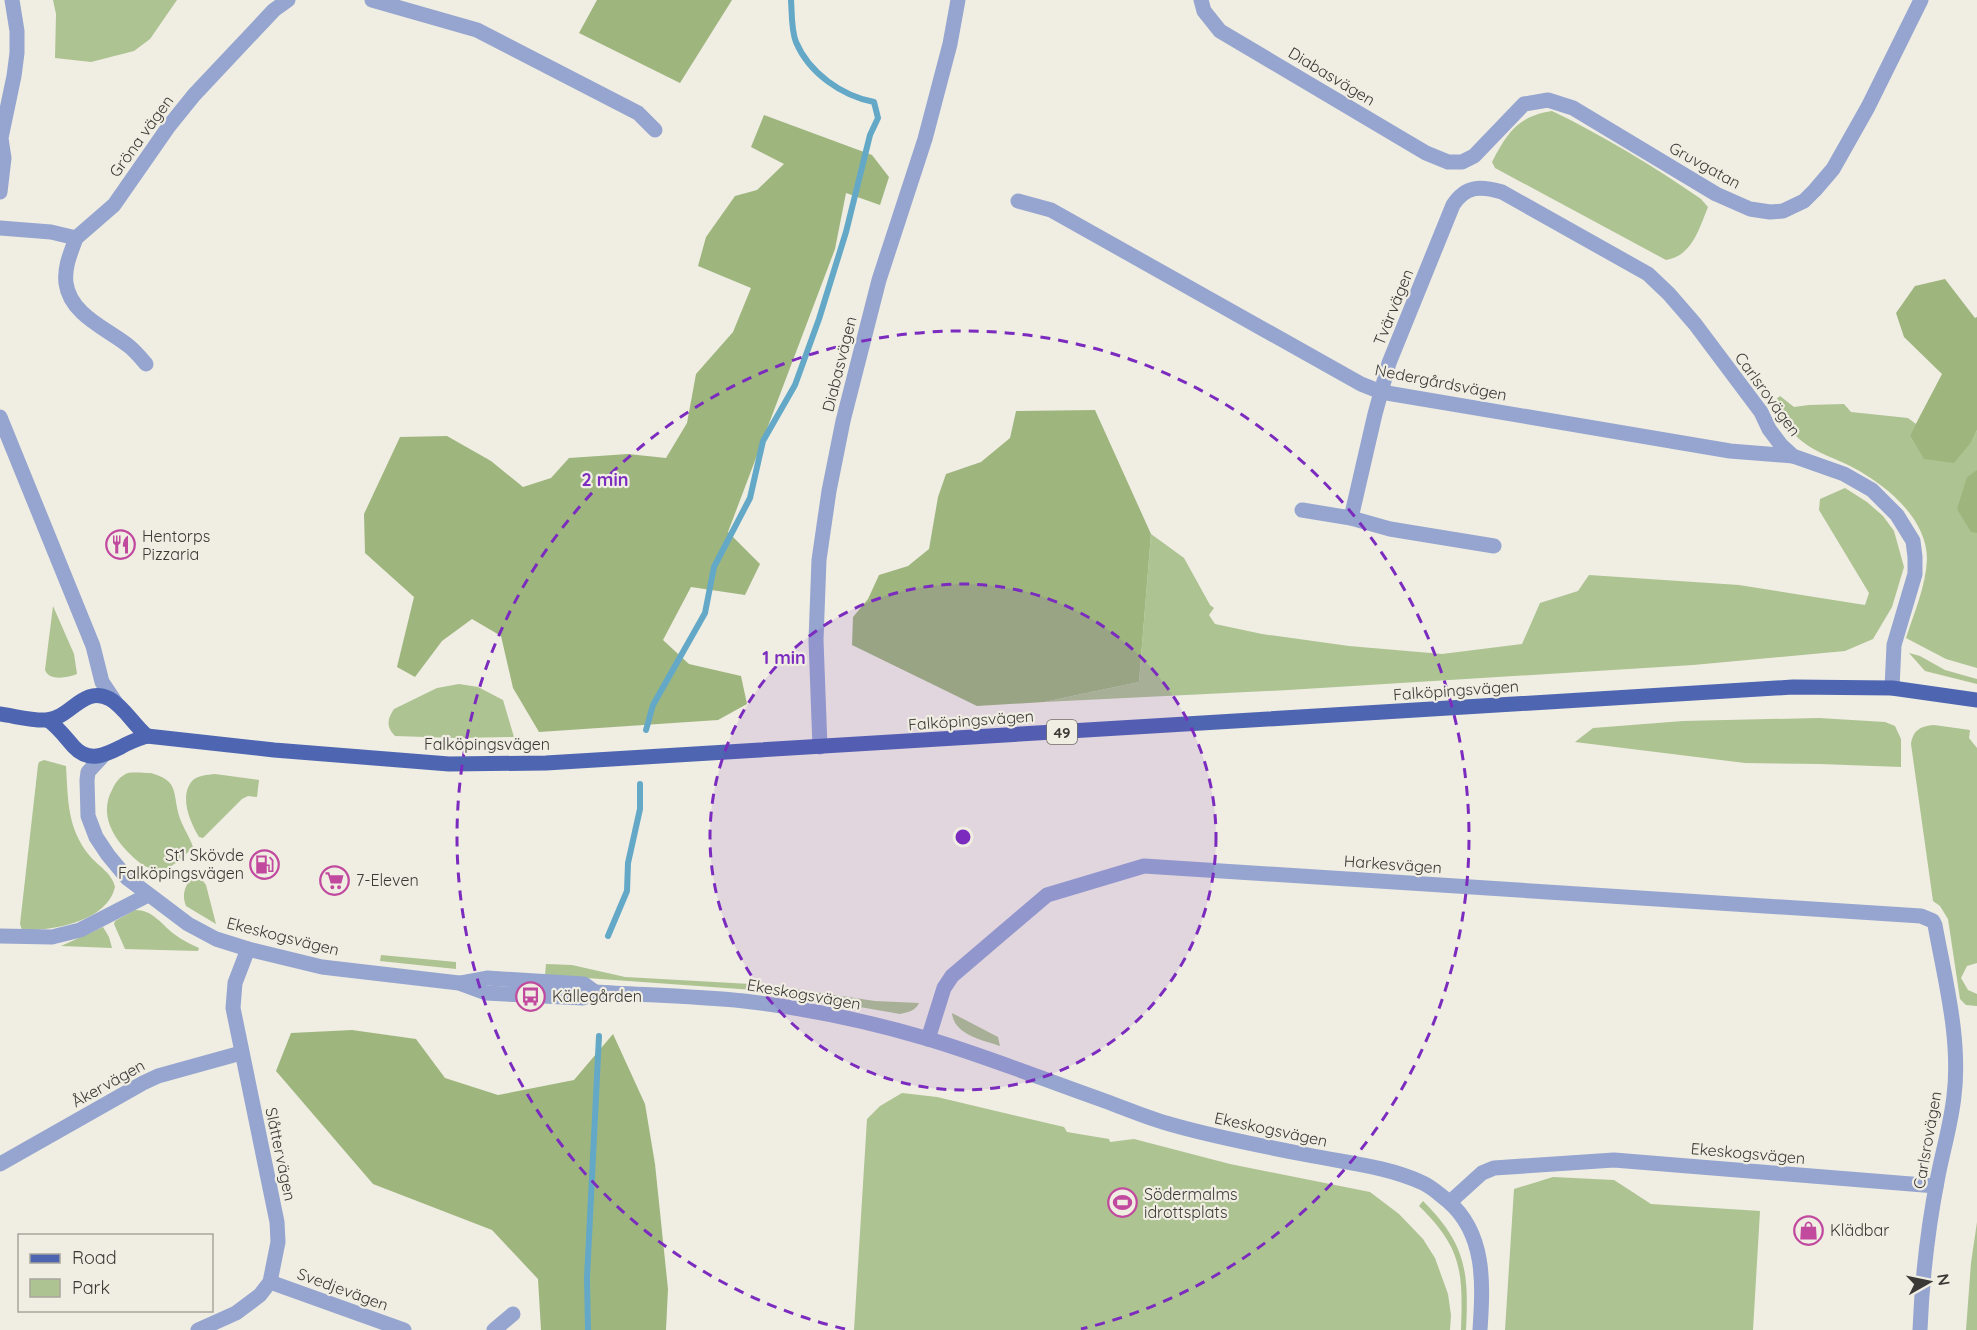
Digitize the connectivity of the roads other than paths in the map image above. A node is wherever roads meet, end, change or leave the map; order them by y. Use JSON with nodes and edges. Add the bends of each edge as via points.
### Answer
{"nodes":[{"id":1,"x":12,"y":0,"type":"edge"},
{"id":2,"x":288,"y":0,"type":"edge"},
{"id":3,"x":372,"y":0,"type":"edge"},
{"id":4,"x":958,"y":0,"type":"edge"},
{"id":5,"x":1201,"y":0,"type":"edge"},
{"id":6,"x":1921,"y":0,"type":"edge"},
{"id":7,"x":655,"y":130,"type":"dead end"},
{"id":8,"x":0,"y":138,"type":"edge"},
{"id":9,"x":1462,"y":162,"type":"joint"},
{"id":10,"x":1471,"y":188,"type":"joint"},
{"id":11,"x":0,"y":192,"type":"edge"},
{"id":12,"x":1018,"y":201,"type":"dead end"},
{"id":13,"x":0,"y":228,"type":"edge"},
{"id":14,"x":76,"y":238,"type":"junction"},
{"id":15,"x":146,"y":364,"type":"dead end"},
{"id":16,"x":1381,"y":392,"type":"junction"},
{"id":17,"x":0,"y":417,"type":"edge"},
{"id":18,"x":6,"y":452,"type":"edge"},
{"id":19,"x":1793,"y":456,"type":"junction"},
{"id":20,"x":1302,"y":510,"type":"dead end"},
{"id":21,"x":1351,"y":518,"type":"junction"},
{"id":22,"x":1494,"y":546,"type":"dead end"},
{"id":23,"x":102,"y":682,"type":"junction"},
{"id":24,"x":1892,"y":688,"type":"junction"},
{"id":25,"x":87,"y":697,"type":"junction"},
{"id":26,"x":1977,"y":700,"type":"edge"},
{"id":27,"x":120,"y":707,"type":"junction"},
{"id":28,"x":70,"y":709,"type":"junction"},
{"id":29,"x":0,"y":714,"type":"edge"},
{"id":30,"x":48,"y":720,"type":"junction"},
{"id":31,"x":147,"y":735,"type":"junction"},
{"id":32,"x":72,"y":745,"type":"junction"},
{"id":33,"x":820,"y":747,"type":"junction"},
{"id":34,"x":118,"y":748,"type":"junction"},
{"id":35,"x":102,"y":757,"type":"junction"},
{"id":36,"x":88,"y":772,"type":"junction"},
{"id":37,"x":148,"y":895,"type":"junction"},
{"id":38,"x":1933,"y":921,"type":"joint"},
{"id":39,"x":0,"y":936,"type":"edge"},
{"id":40,"x":248,"y":949,"type":"junction"},
{"id":41,"x":928,"y":1039,"type":"junction"},
{"id":42,"x":241,"y":1053,"type":"junction"},
{"id":43,"x":0,"y":1164,"type":"edge"},
{"id":44,"x":1936,"y":1186,"type":"junction"},
{"id":45,"x":1450,"y":1203,"type":"junction"},
{"id":46,"x":270,"y":1282,"type":"junction"},
{"id":47,"x":513,"y":1314,"type":"dead end"},
{"id":48,"x":198,"y":1330,"type":"edge"},
{"id":49,"x":404,"y":1330,"type":"edge"},
{"id":50,"x":494,"y":1330,"type":"edge"},
{"id":51,"x":1480,"y":1330,"type":"edge"},
{"id":52,"x":1920,"y":1330,"type":"edge"}],
"edges":[{"from":1,"to":8,"type":"street","via":[[17,53]]},
{"from":2,"to":14,"type":"street","name":"Gröna vägen","via":[[194,95],[114,205]]},
{"from":3,"to":7,"type":"street","via":[[477,30],[638,113]]},
{"from":4,"to":33,"type":"street","name":"Diabasvägen","via":[[925,139],[876,291],[829,490],[816,640]]},
{"from":5,"to":9,"type":"street","name":"Diabasvägen","via":[[1204,11],[1220,31],[1426,153],[1448,162]]},
{"from":6,"to":9,"type":"street","name":"Gruvgatan","via":[[1833,169],[1804,201],[1789,209],[1750,209],[1716,194],[1573,108],[1548,100],[1524,104],[1474,156]]},
{"from":8,"to":11,"type":"street","via":[[4,158]]},
{"from":10,"to":16,"type":"street","name":"Tvärvägen","via":[[1454,205],[1392,355]]},
{"from":10,"to":19,"type":"street","name":"Carlsrovägen","via":[[1502,192],[1648,274],[1695,324],[1761,412],[1769,429]]},
{"from":12,"to":16,"type":"street","name":"Nedergårdsvägen","via":[[1051,210]]},
{"from":13,"to":14,"type":"street"},
{"from":14,"to":15,"type":"street","via":[[66,266],[71,300]]},
{"from":16,"to":19,"type":"street","name":"Nedergårdsvägen","via":[[1730,451]]},
{"from":16,"to":21,"type":"street","name":"Tvärvägen"},
{"from":17,"to":18,"type":"street"},
{"from":18,"to":23,"type":"street","via":[[93,646]]},
{"from":19,"to":24,"type":"street","name":"Carlsrovägen","via":[[1844,474],[1872,490],[1897,514],[1912,541],[1914,574],[1894,645]]},
{"from":20,"to":21,"type":"street"},
{"from":21,"to":22,"type":"street","via":[[1390,530]]},
{"from":23,"to":25,"type":"street"},
{"from":23,"to":27,"type":"street"},
{"from":24,"to":26,"type":"main road","name":"Falköpingsvägen","number":"49"},
{"from":24,"to":33,"type":"main road","name":"Falköpingsvägen","number":"49","via":[[1793,687]]},
{"from":25,"to":27,"type":"main road","via":[[108,698]]},
{"from":25,"to":28,"type":"main road"},
{"from":27,"to":31,"type":"main road"},
{"from":27,"to":34,"type":"main road","via":[[127,730]]},
{"from":28,"to":30,"type":"main road"},
{"from":28,"to":32,"type":"main road","via":[[66,730]]},
{"from":29,"to":30,"type":"main road"},
{"from":30,"to":32,"type":"main road","via":[[59,727]]},
{"from":31,"to":33,"type":"main road","name":"Falköpingsvägen","number":"49","via":[[449,764],[546,763]]},
{"from":31,"to":34,"type":"main road"},
{"from":32,"to":35,"type":"main road","via":[[93,757]]},
{"from":32,"to":36,"type":"street"},
{"from":34,"to":35,"type":"main road"},
{"from":35,"to":36,"type":"street"},
{"from":36,"to":37,"type":"street","name":"Ekeskogsvägen","via":[[88,816],[96,837],[127,878]]},
{"from":37,"to":39,"type":"street","via":[[80,930],[52,937]]},
{"from":37,"to":40,"type":"street","name":"Ekeskogsvägen","via":[[188,924],[216,939]]},
{"from":38,"to":41,"type":"street","name":"Harkesvägen","via":[[1909,914],[1144,867],[1047,895],[952,975]]},
{"from":38,"to":44,"type":"street","name":"Carlsrovägen","via":[[1955,1050],[1955,1095]]},
{"from":40,"to":41,"type":"street","name":"Ekeskogsvägen","via":[[322,967],[459,983],[487,978],[560,982],[584,984],[595,992],[745,1001]]},
{"from":40,"to":42,"type":"street","name":"Slåttervägen","via":[[235,983],[233,1008]]},
{"from":41,"to":45,"type":"street","name":"Ekeskogsvägen","via":[[1171,1125],[1389,1171],[1425,1183]]},
{"from":42,"to":43,"type":"street","name":"Åkervägen","via":[[158,1076]]},
{"from":42,"to":46,"type":"street","name":"Slåttervägen","via":[[277,1222],[278,1242]]},
{"from":44,"to":45,"type":"street","name":"Ekeskogsvägen","via":[[1614,1160],[1494,1168],[1482,1173]]},
{"from":44,"to":52,"type":"street","name":"Carlsrovägen"},
{"from":45,"to":51,"type":"street","via":[[1471,1230],[1478,1252]]},
{"from":46,"to":48,"type":"street","via":[[236,1313]]},
{"from":46,"to":49,"type":"street","name":"Svedjevägen"},
{"from":47,"to":50,"type":"street"}]}
